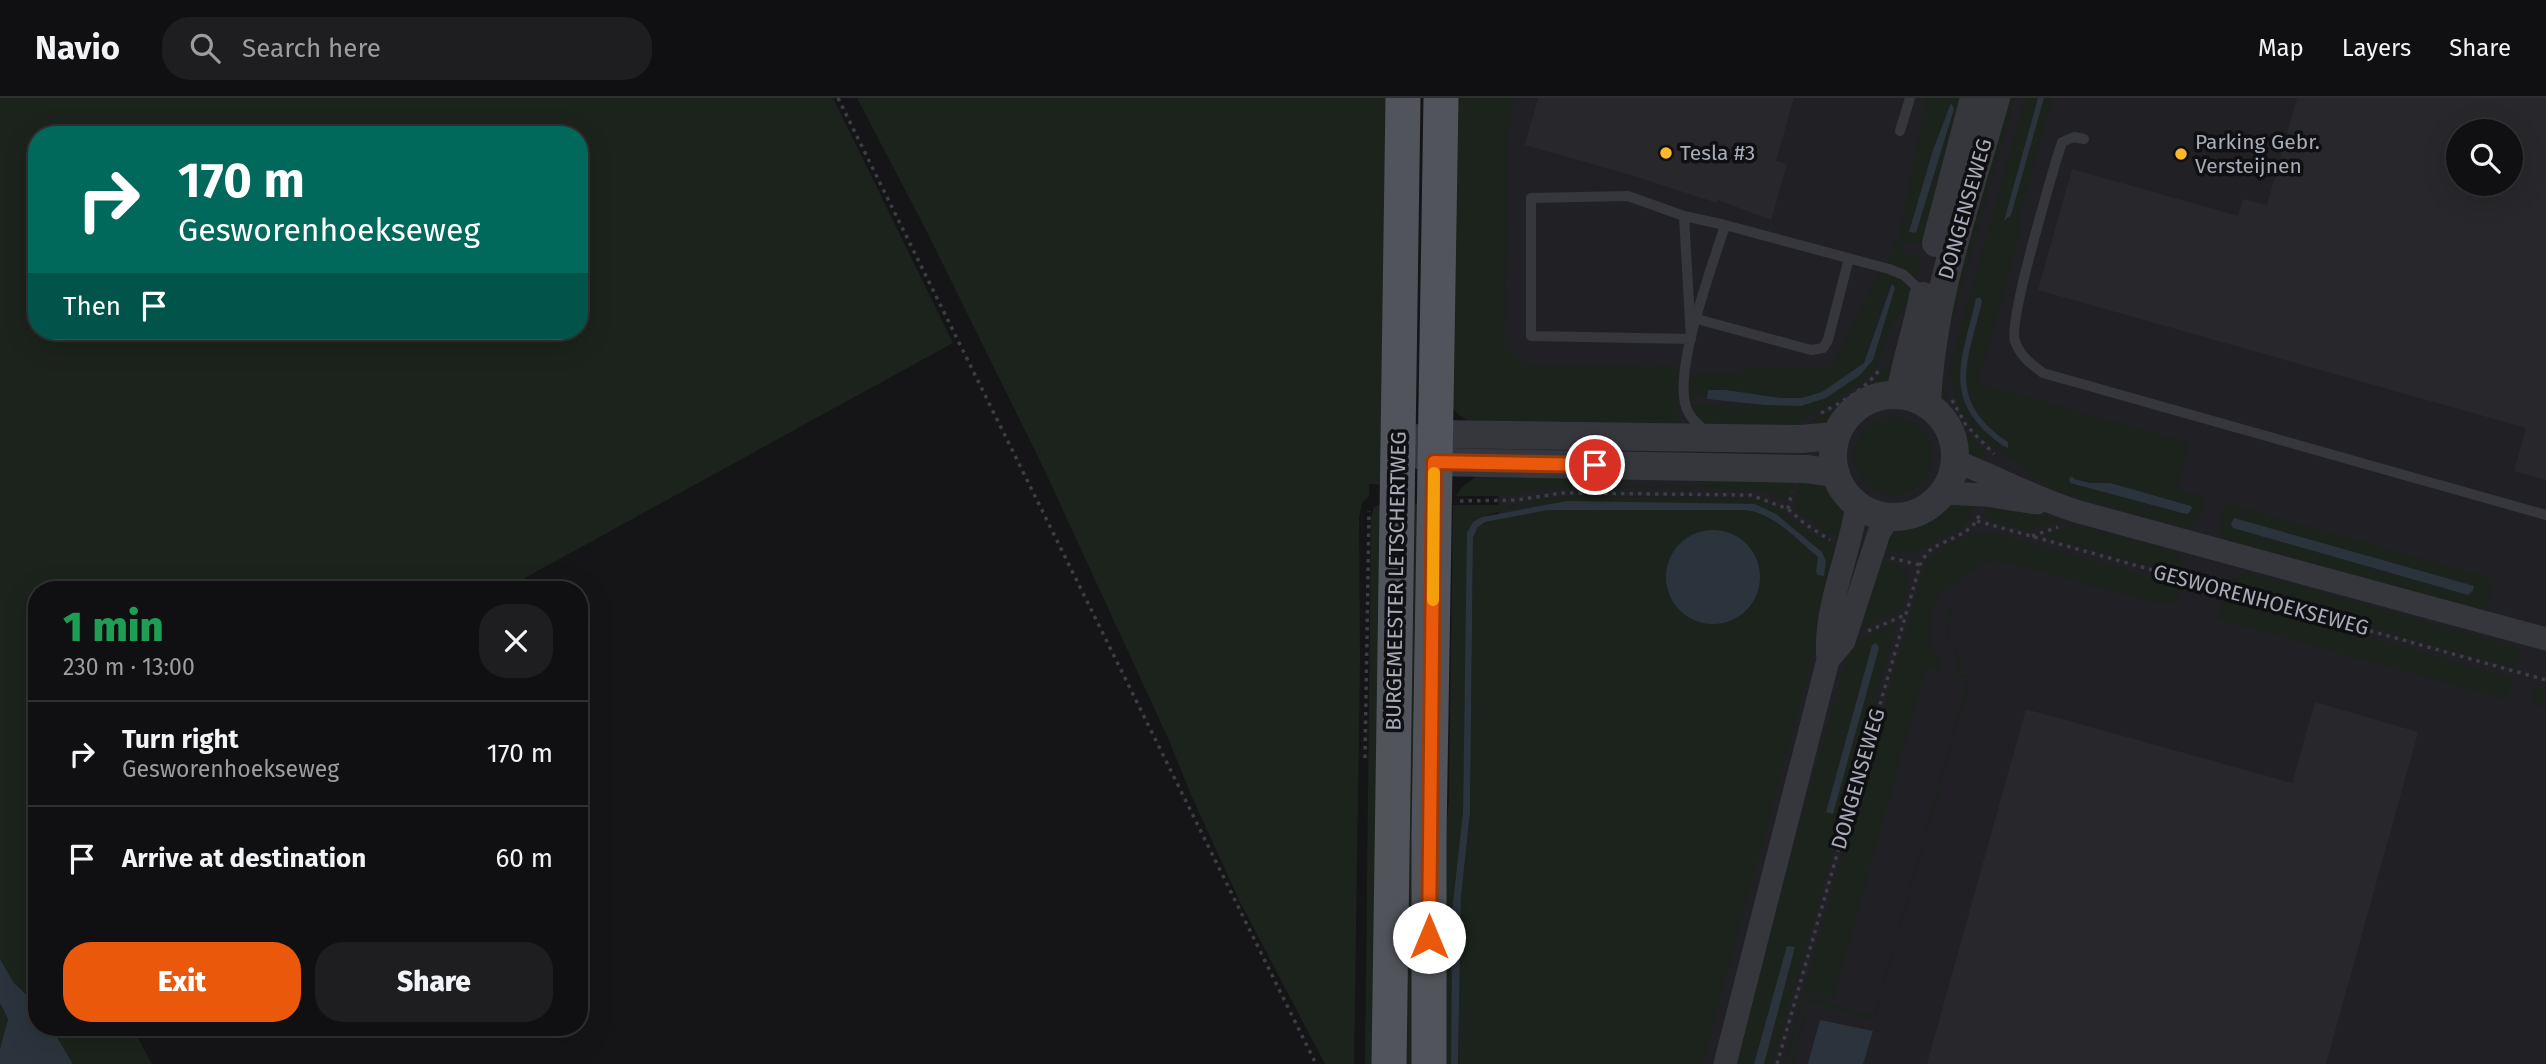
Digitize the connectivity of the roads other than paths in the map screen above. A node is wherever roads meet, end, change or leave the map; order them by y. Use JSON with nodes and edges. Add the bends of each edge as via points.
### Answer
{"nodes":[{"id":1,"x":1403,"y":98,"type":"edge"},
{"id":2,"x":1440,"y":98,"type":"edge"},
{"id":3,"x":1910,"y":98,"type":"edge"},
{"id":4,"x":1974,"y":98,"type":"edge"},
{"id":5,"x":1996,"y":98,"type":"edge"},
{"id":6,"x":1900,"y":131,"type":"dead end"},
{"id":7,"x":2084,"y":139,"type":"dead end"},
{"id":8,"x":1685,"y":216,"type":"junction"},
{"id":9,"x":1725,"y":225,"type":"junction"},
{"id":10,"x":1849,"y":258,"type":"junction"},
{"id":11,"x":1924,"y":294,"type":"junction"},
{"id":12,"x":1697,"y":319,"type":"junction"},
{"id":13,"x":1691,"y":339,"type":"junction"},
{"id":14,"x":1900,"y":396,"type":"junction"},
{"id":15,"x":1927,"y":405,"type":"junction"},
{"id":16,"x":1836,"y":436,"type":"junction"},
{"id":17,"x":1717,"y":437,"type":"junction"},
{"id":18,"x":1399,"y":444,"type":"junction"},
{"id":19,"x":1434,"y":448,"type":"junction"},
{"id":20,"x":1955,"y":461,"type":"junction"},
{"id":21,"x":1836,"y":473,"type":"junction"},
{"id":22,"x":1943,"y":493,"type":"junction"},
{"id":23,"x":2047,"y":502,"type":"junction"},
{"id":24,"x":1857,"y":504,"type":"junction"},
{"id":25,"x":2546,"y":514,"type":"edge"},
{"id":26,"x":1889,"y":517,"type":"junction"},
{"id":27,"x":2546,"y":639,"type":"edge"},
{"id":28,"x":1828,"y":660,"type":"junction"},
{"id":29,"x":1389,"y":1064,"type":"edge"},
{"id":30,"x":1429,"y":1064,"type":"edge"},
{"id":31,"x":1725,"y":1064,"type":"edge"}],
"edges":[{"from":1,"to":18,"type":"main road","name":"BURGEMEESTER LETSCHERTWEG"},
{"from":2,"to":19,"type":"main road","name":"BURGEMEESTER LETSCHERTWEG"},
{"from":3,"to":6,"type":"lane"},
{"from":4,"to":11,"type":"street","name":"DONGENSEWEG"},
{"from":5,"to":15,"type":"street","name":"DONGENSEWEG","via":[[1940,296]]},
{"from":7,"to":25,"type":"lane","via":[[2062,142],[2056,161],[2017,310],[2013,339],[2024,359],[2043,373]]},
{"from":8,"to":9,"type":"lane"},
{"from":8,"to":13,"type":"lane"},
{"from":8,"to":13,"type":"lane","via":[[1628,196],[1531,198],[1531,337]]},
{"from":9,"to":10,"type":"lane"},
{"from":9,"to":12,"type":"lane"},
{"from":10,"to":11,"type":"lane","via":[[1904,275]]},
{"from":10,"to":12,"type":"lane","via":[[1822,348],[1811,350]]},
{"from":11,"to":14,"type":"street","name":"DONGENSEWEG"},
{"from":12,"to":13,"type":"lane"},
{"from":13,"to":17,"type":"lane","via":[[1685,404],[1689,415]]},
{"from":14,"to":15,"type":"street"},
{"from":14,"to":16,"type":"street","via":[[1883,396],[1861,405]]},
{"from":15,"to":20,"type":"street","via":[[1951,435]]},
{"from":16,"to":17,"type":"street"},
{"from":16,"to":21,"type":"street"},
{"from":17,"to":19,"type":"street"},
{"from":18,"to":19,"type":"street"},
{"from":18,"to":29,"type":"main road","name":"BURGEMEESTER LETSCHERTWEG"},
{"from":19,"to":21,"type":"street"},
{"from":19,"to":30,"type":"main road","name":"BURGEMEESTER LETSCHERTWEG"},
{"from":20,"to":22,"type":"street"},
{"from":20,"to":23,"type":"street","name":"GESWORENHOEKSEWEG"},
{"from":21,"to":24,"type":"street"},
{"from":22,"to":23,"type":"street","name":"GESWORENHOEKSEWEG"},
{"from":22,"to":26,"type":"street","via":[[1913,514]]},
{"from":23,"to":27,"type":"street","name":"GESWORENHOEKSEWEG"},
{"from":24,"to":26,"type":"street"},
{"from":24,"to":28,"type":"street","via":[[1826,636]]},
{"from":26,"to":28,"type":"street","via":[[1879,533],[1844,642]]},
{"from":28,"to":31,"type":"street"}]}
